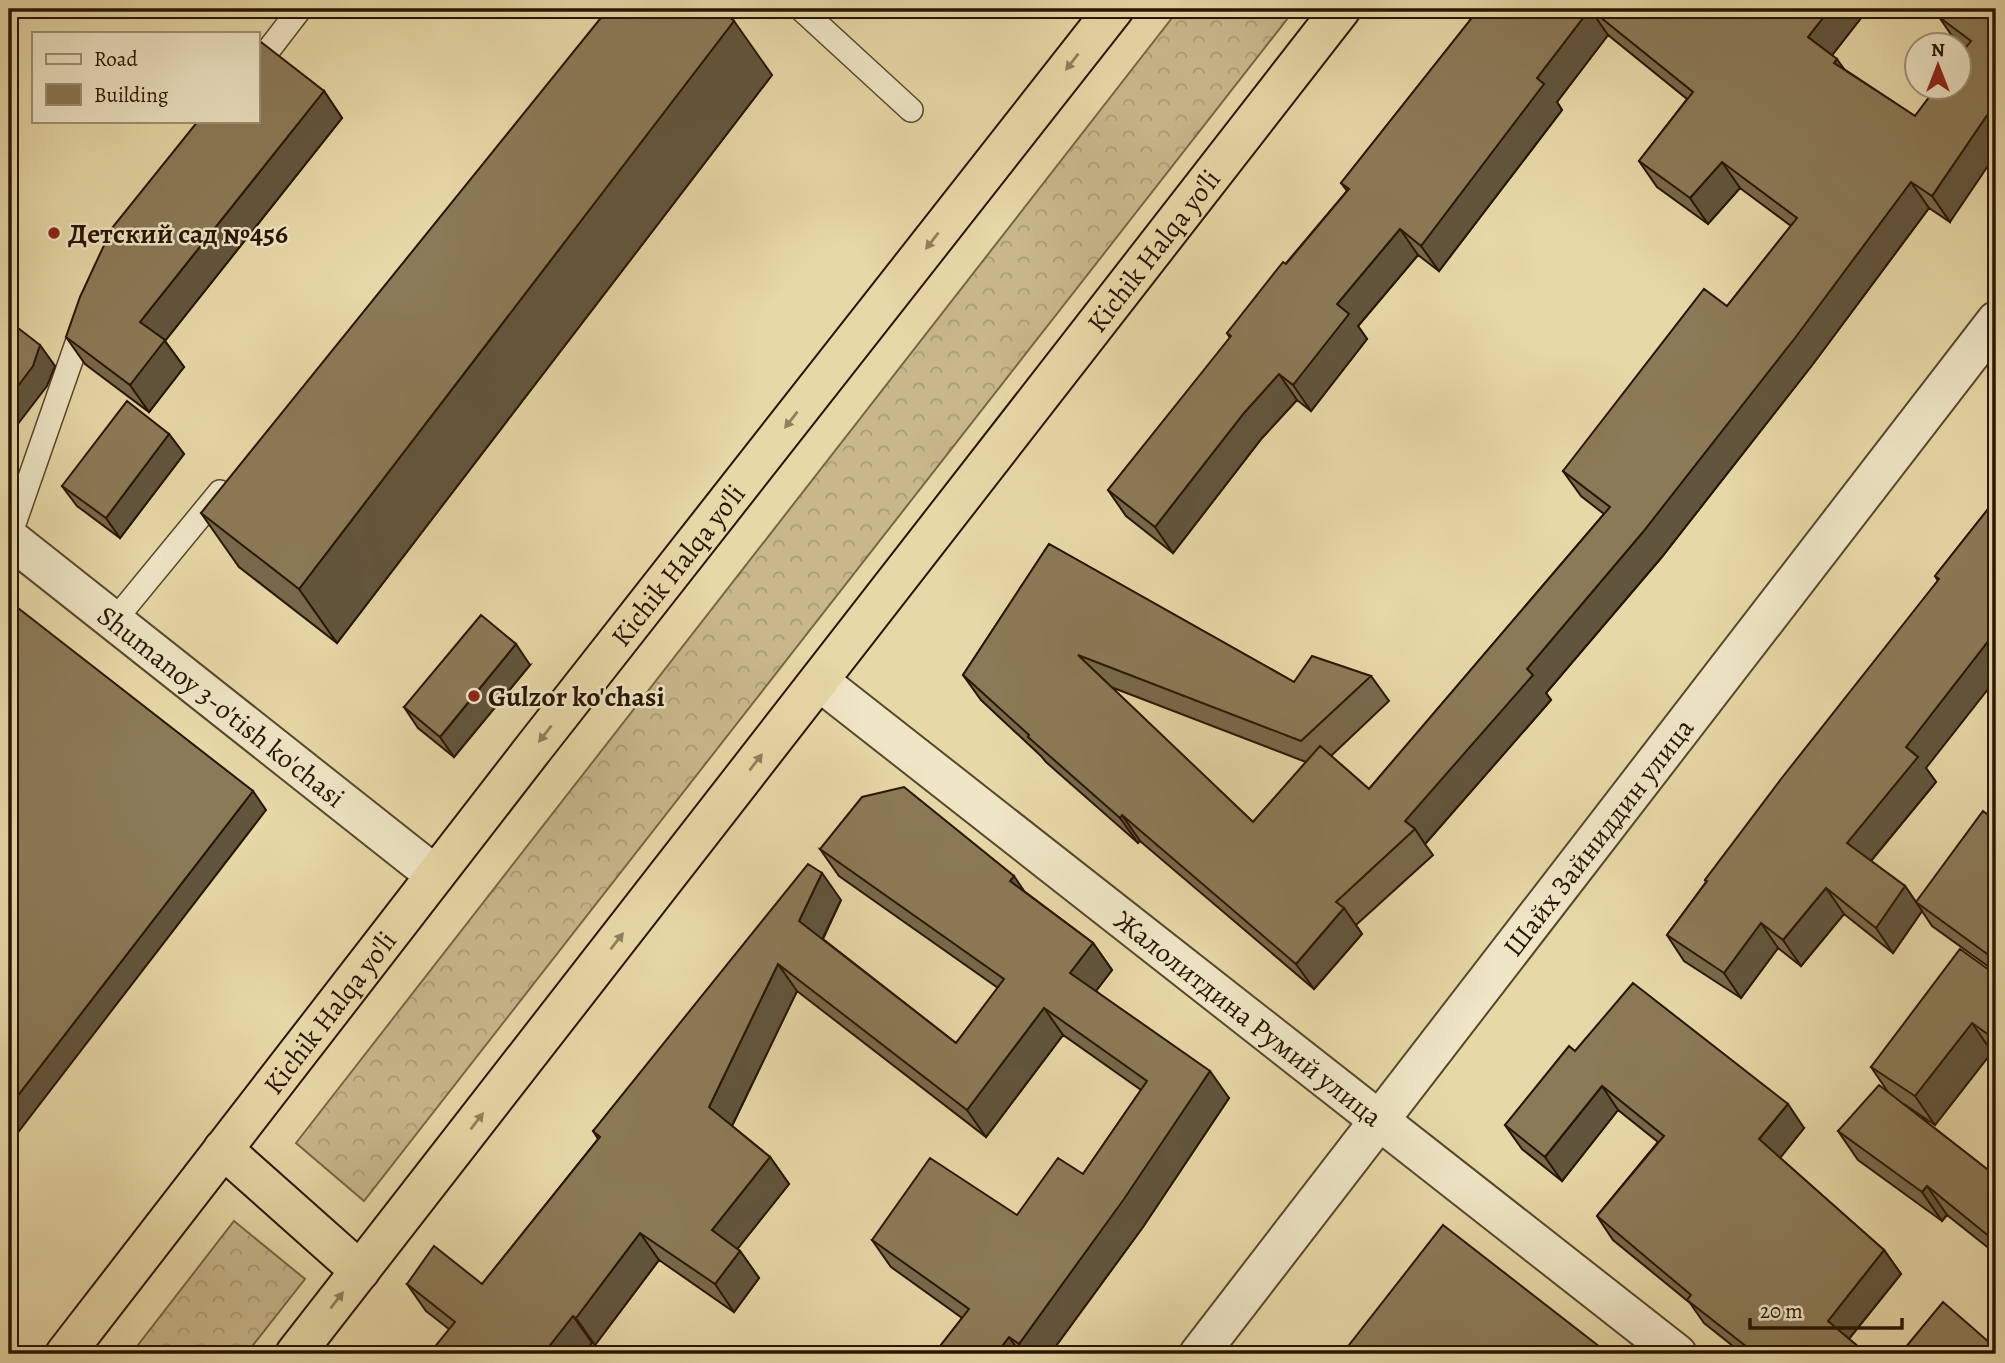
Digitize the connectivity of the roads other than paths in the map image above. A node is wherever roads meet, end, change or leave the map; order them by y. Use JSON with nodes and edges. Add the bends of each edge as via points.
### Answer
{"nodes":[{"id":1,"x":300,"y":9,"type":"edge"},
{"id":2,"x":801,"y":9,"type":"edge"},
{"id":3,"x":1114,"y":9,"type":"edge"},
{"id":4,"x":1342,"y":9,"type":"edge"},
{"id":5,"x":259,"y":62,"type":"edge"},
{"id":6,"x":911,"y":110,"type":"dead end"},
{"id":7,"x":92,"y":300,"type":"edge"},
{"id":8,"x":1996,"y":321,"type":"edge"},
{"id":9,"x":237,"y":471,"type":"edge"},
{"id":10,"x":9,"y":538,"type":"edge"},
{"id":11,"x":114,"y":621,"type":"junction"},
{"id":12,"x":819,"y":681,"type":"junction"},
{"id":13,"x":435,"y":876,"type":"junction"},
{"id":14,"x":1378,"y":1121,"type":"junction"},
{"id":15,"x":223,"y":1149,"type":"junction"},
{"id":16,"x":360,"y":1271,"type":"junction"},
{"id":17,"x":65,"y":1354,"type":"edge"},
{"id":18,"x":295,"y":1354,"type":"edge"},
{"id":19,"x":1199,"y":1354,"type":"edge"},
{"id":20,"x":1677,"y":1354,"type":"edge"}],
"edges":[{"from":1,"to":5,"type":"lane"},
{"from":2,"to":6,"type":"lane"},
{"from":3,"to":13,"type":"highway","name":"Kichik Halqa yo'li","one_way":true},
{"from":4,"to":12,"type":"highway","name":"Kichik Halqa yo'li"},
{"from":7,"to":10,"type":"lane"},
{"from":8,"to":14,"type":"street","name":"Шайх Зайниддин улица"},
{"from":9,"to":11,"type":"lane"},
{"from":10,"to":11,"type":"street","name":"Shumanoy 3-o'tish ko'chasi"},
{"from":11,"to":13,"type":"street","name":"Shumanoy 3-o'tish ko'chasi"},
{"from":12,"to":14,"type":"street","name":"Жалолитдина Румий улица"},
{"from":16,"to":12,"type":"highway","name":"Kichik Halqa yo'li","one_way":true},
{"from":13,"to":15,"type":"highway","name":"Kichik Halqa yo'li"},
{"from":14,"to":19,"type":"street","name":"Шайх Зайниддин улица"},
{"from":14,"to":20,"type":"street","name":"Жалолитдина Румий улица"},
{"from":15,"to":16,"type":"highway"},
{"from":15,"to":17,"type":"highway","name":"Kichik Halqa yo'li"},
{"from":18,"to":16,"type":"highway","name":"Kichik Halqa yo'li","one_way":true}]}
